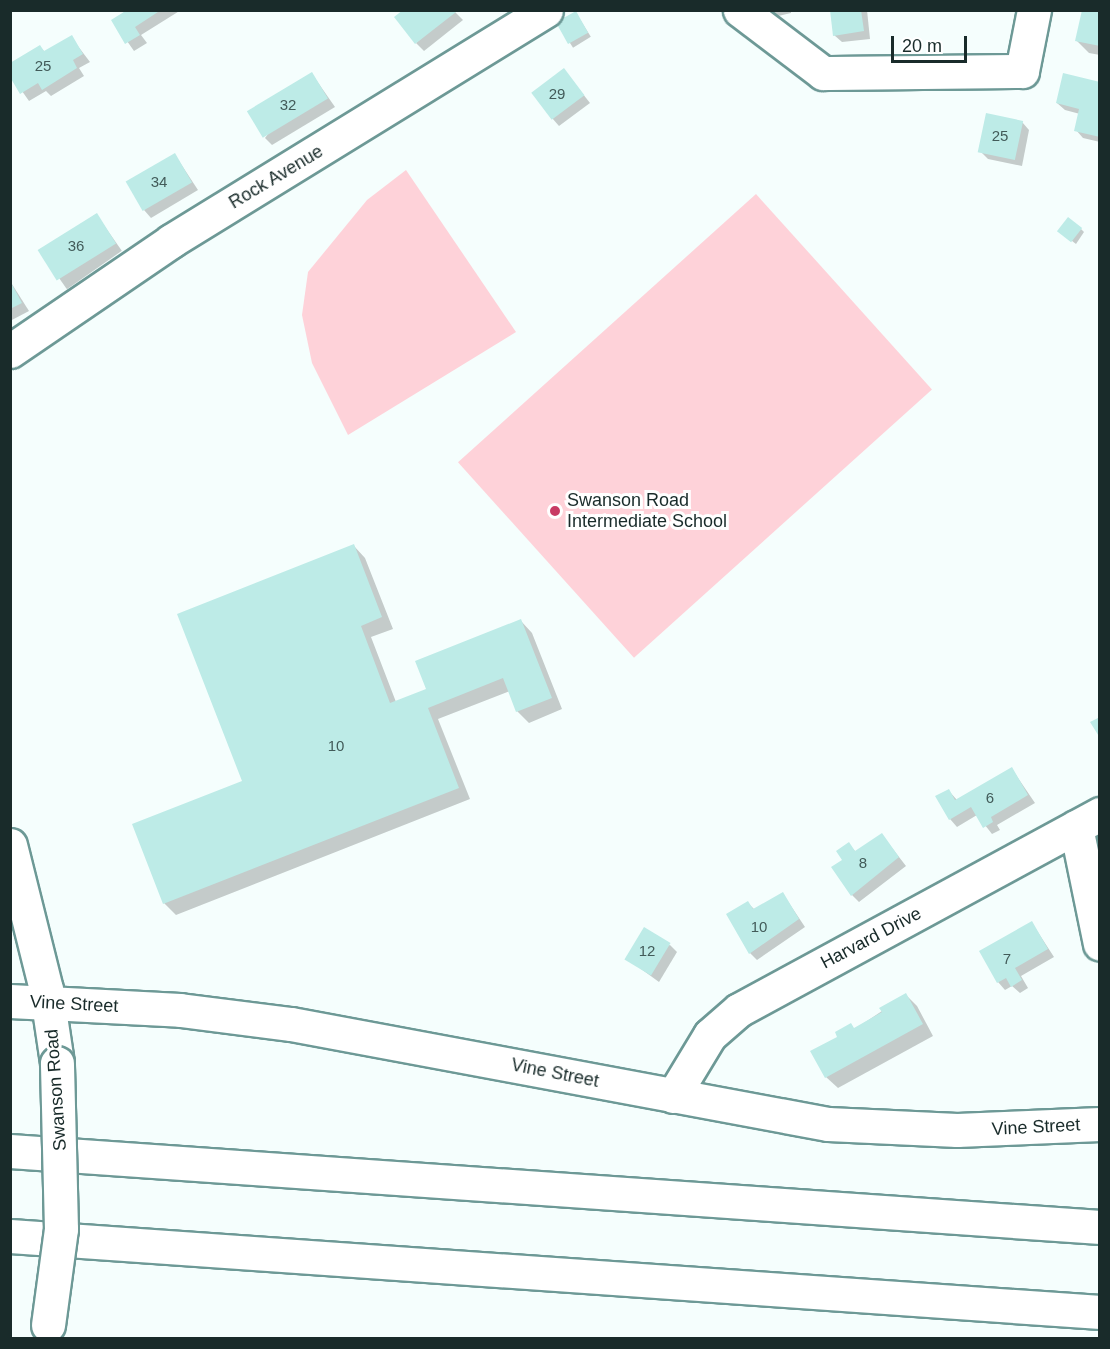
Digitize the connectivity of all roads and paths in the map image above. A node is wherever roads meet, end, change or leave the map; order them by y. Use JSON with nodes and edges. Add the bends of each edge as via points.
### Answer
{"nodes":[{"id":1,"x":546,"y":10,"type":"edge"},
{"id":2,"x":740,"y":10,"type":"edge"},
{"id":3,"x":1034,"y":10,"type":"edge"},
{"id":4,"x":10,"y":351,"type":"edge"},
{"id":5,"x":1088,"y":820,"type":"edge"},
{"id":6,"x":10,"y":844,"type":"edge"},
{"id":7,"x":1100,"y":944,"type":"edge"},
{"id":8,"x":10,"y":1001,"type":"edge"},
{"id":9,"x":48,"y":1002,"type":"junction"},
{"id":10,"x":673,"y":1096,"type":"junction"},
{"id":11,"x":1100,"y":1124,"type":"edge"},
{"id":12,"x":10,"y":1151,"type":"edge"},
{"id":13,"x":1100,"y":1227,"type":"edge"},
{"id":14,"x":10,"y":1236,"type":"edge"},
{"id":15,"x":1100,"y":1312,"type":"edge"},
{"id":16,"x":47,"y":1332,"type":"edge"}],
"edges":[{"from":1,"to":4,"type":"main road","name":"Rock Avenue","via":[[171,241]]},
{"from":2,"to":3,"type":"main road","via":[[823,73],[1022,71]]},
{"from":5,"to":7,"type":"main road"},
{"from":5,"to":10,"type":"main road","name":"Harvard Drive","via":[[729,1016],[710,1035]]},
{"from":6,"to":9,"type":"main road","name":"Swanson Road"},
{"from":8,"to":9,"type":"main road","name":"Vine Street"},
{"from":9,"to":10,"type":"main road","name":"Vine Street","via":[[180,1011],[302,1026]]},
{"from":9,"to":16,"type":"main road","name":"Swanson Road","bridge":true,"via":[[57,1064],[61,1229]]},
{"from":10,"to":11,"type":"main road","name":"Vine Street","via":[[798,1120],[871,1128],[957,1130]]},
{"from":12,"to":13,"type":"main road"},
{"from":14,"to":15,"type":"main road"}]}
